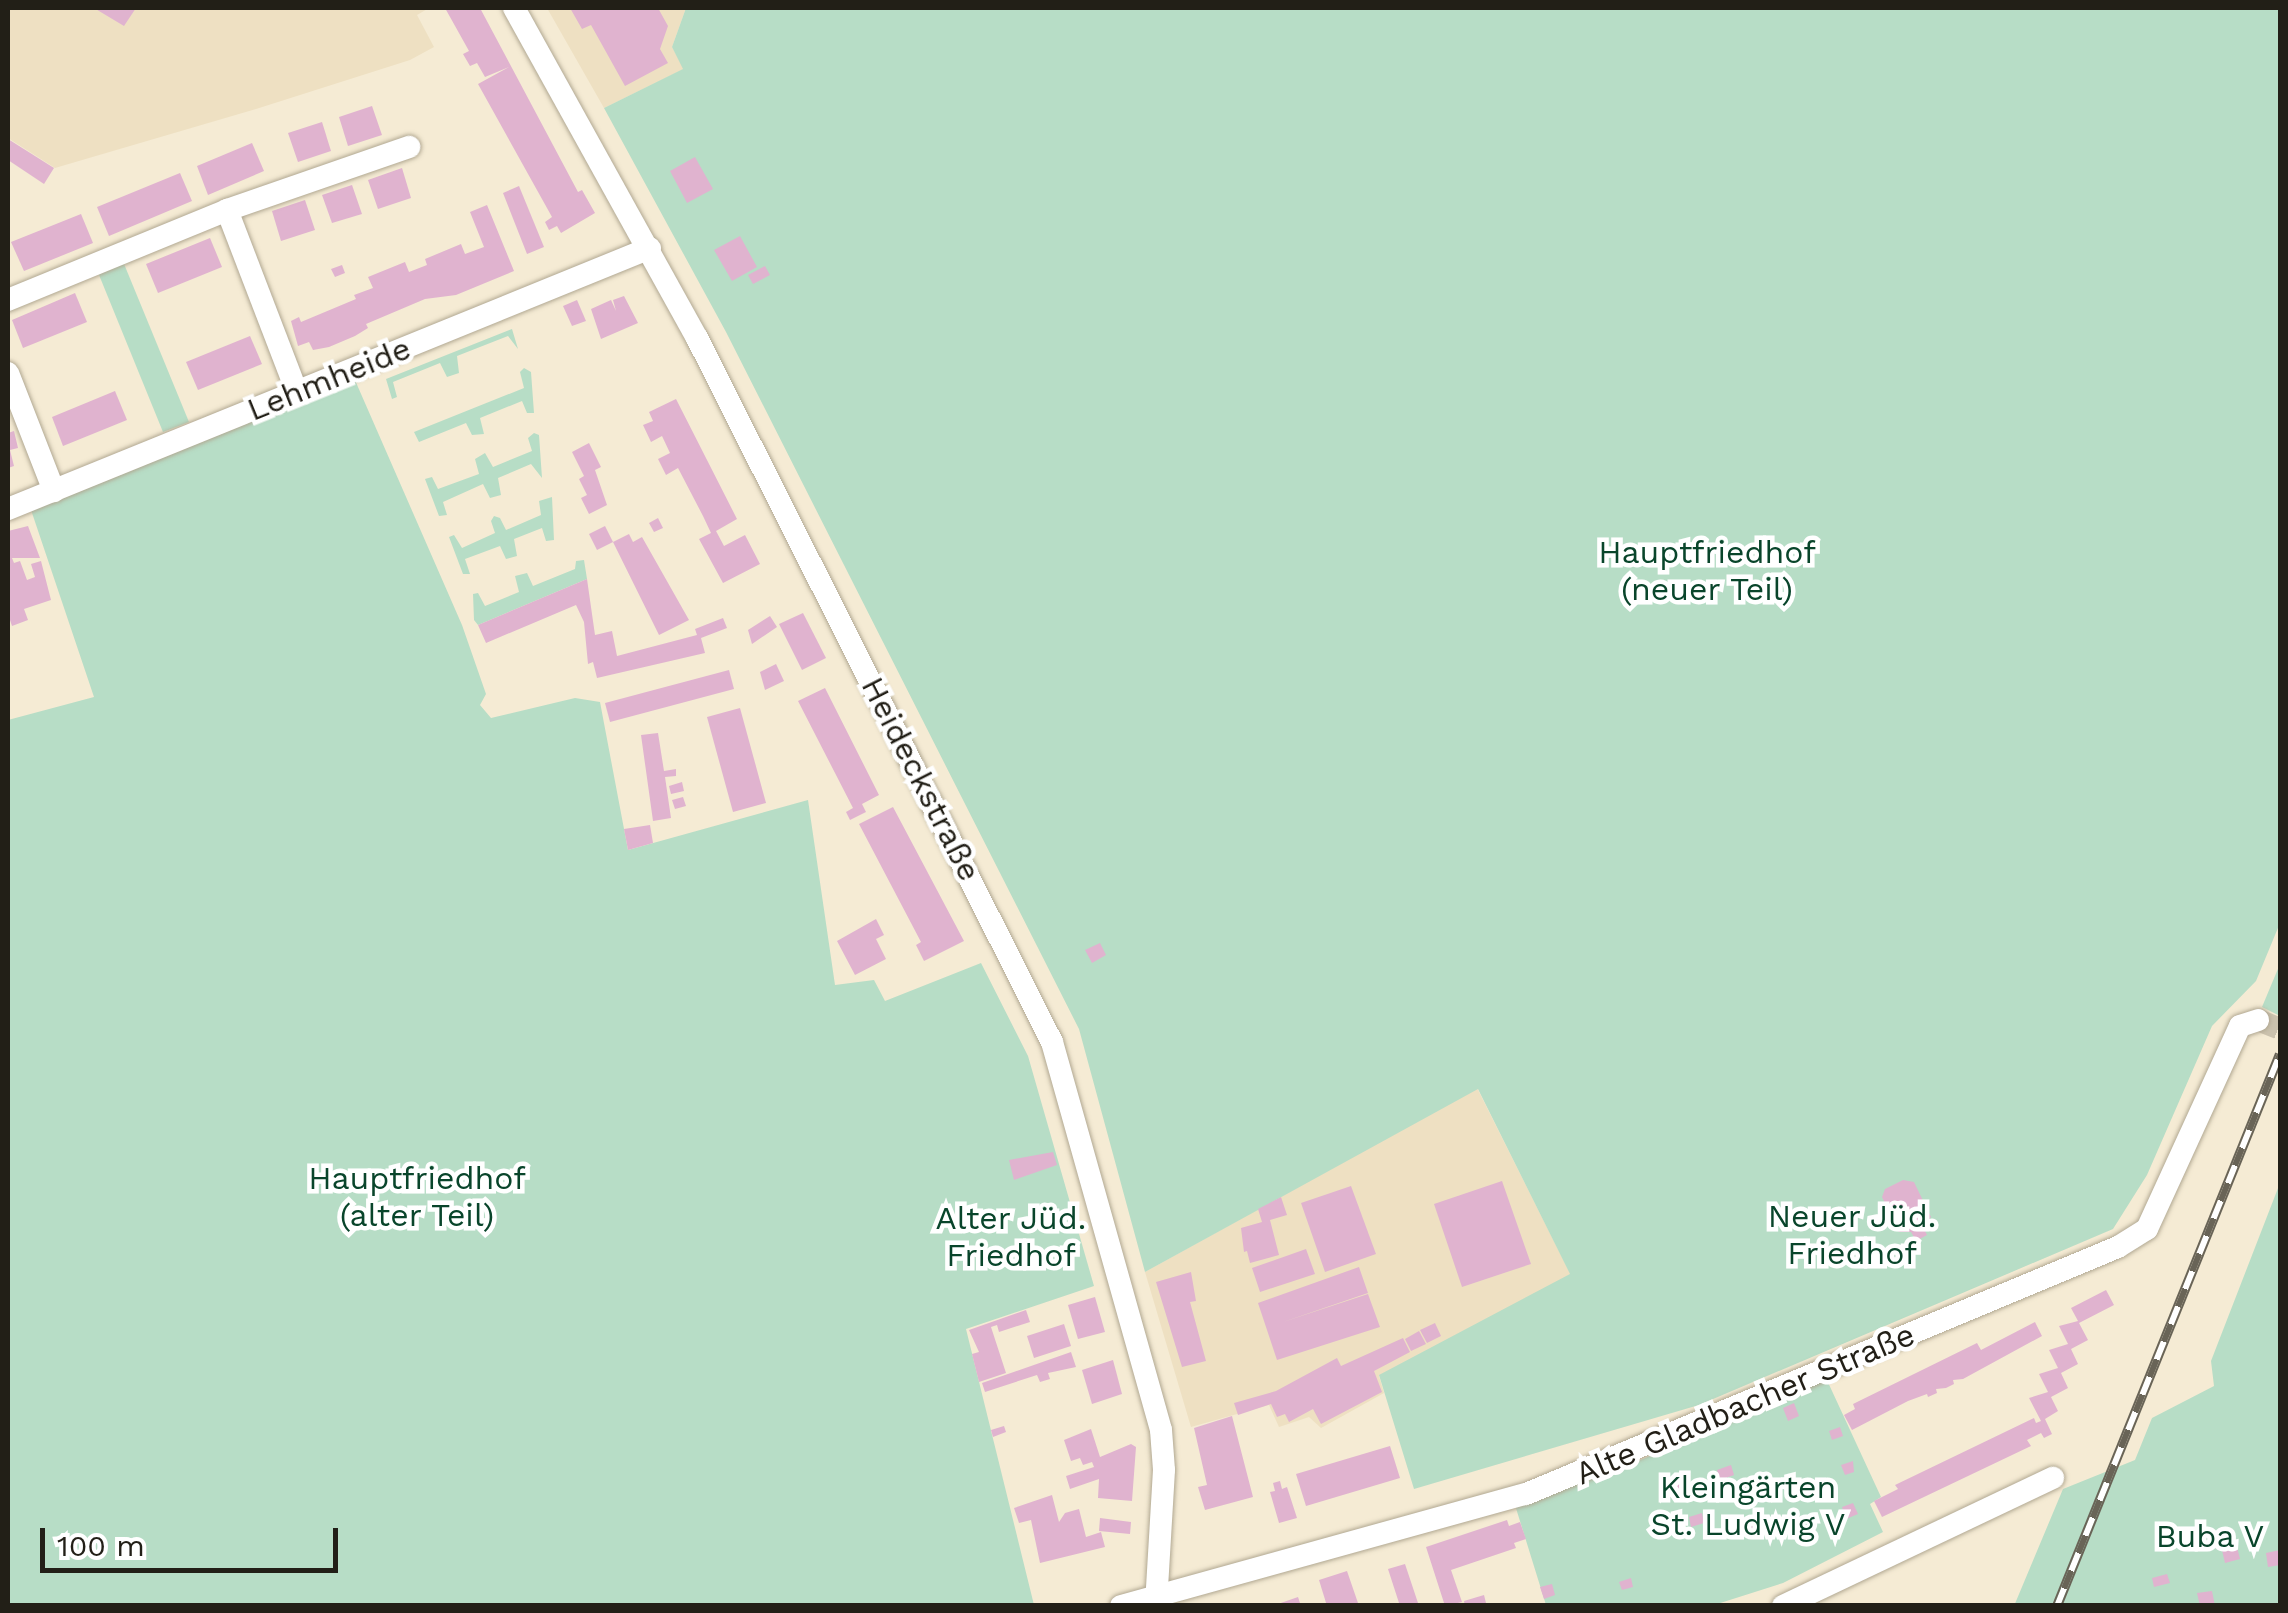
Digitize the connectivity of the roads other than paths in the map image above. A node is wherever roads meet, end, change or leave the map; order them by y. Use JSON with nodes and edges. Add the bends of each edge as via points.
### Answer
{"nodes":[{"id":1,"x":514,"y":8,"type":"edge"},
{"id":2,"x":409,"y":148,"type":"dead end"},
{"id":3,"x":227,"y":210,"type":"junction"},
{"id":4,"x":650,"y":248,"type":"junction"},
{"id":5,"x":8,"y":300,"type":"edge"},
{"id":6,"x":8,"y":373,"type":"edge"},
{"id":7,"x":298,"y":392,"type":"junction"},
{"id":8,"x":54,"y":491,"type":"junction"},
{"id":9,"x":8,"y":509,"type":"edge"},
{"id":10,"x":2258,"y":1020,"type":"dead end"},
{"id":11,"x":2053,"y":1478,"type":"dead end"},
{"id":12,"x":1156,"y":1601,"type":"edge"},
{"id":13,"x":1121,"y":1606,"type":"edge"},
{"id":14,"x":1783,"y":1606,"type":"edge"}],
"edges":[{"from":1,"to":4,"type":"street","name":"Heideckstraße"},
{"from":2,"to":3,"type":"street"},
{"from":3,"to":5,"type":"street"},
{"from":3,"to":7,"type":"street"},
{"from":4,"to":7,"type":"street","name":"Lehmheide"},
{"from":4,"to":12,"type":"street","name":"Heideckstraße","via":[[1052,1042],[1161,1430]]},
{"from":6,"to":8,"type":"street"},
{"from":7,"to":8,"type":"street","name":"Lehmheide"},
{"from":8,"to":9,"type":"street","name":"Lehmheide"},
{"from":10,"to":12,"type":"street","name":"Alte Gladbacher Straße","via":[[2240,1026],[2146,1229],[2118,1247],[1541,1488]]},
{"from":11,"to":14,"type":"street"},
{"from":12,"to":13,"type":"street","name":"Alte Gladbacher Straße"}]}
